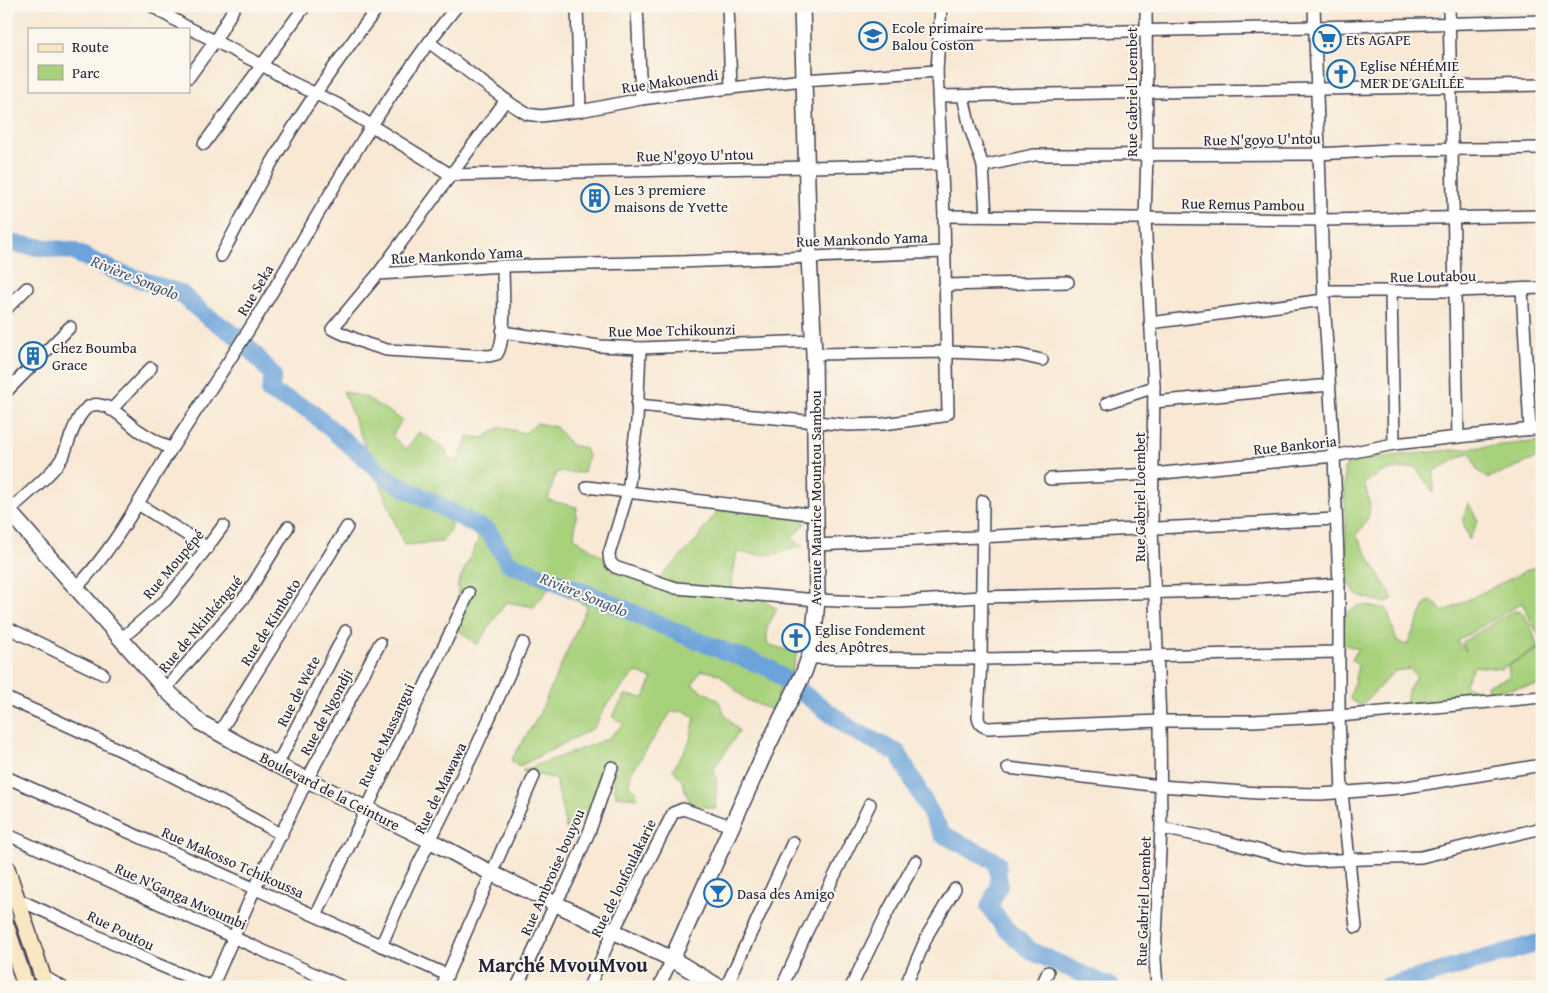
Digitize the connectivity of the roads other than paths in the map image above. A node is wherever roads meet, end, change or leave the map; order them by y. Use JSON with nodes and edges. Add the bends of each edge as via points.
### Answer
{"nodes":[{"id":1,"x":152,"y":6,"type":"edge"},
{"id":2,"x":235,"y":6,"type":"edge"},
{"id":3,"x":305,"y":6,"type":"edge"},
{"id":4,"x":379,"y":6,"type":"edge"},
{"id":5,"x":457,"y":6,"type":"edge"},
{"id":6,"x":577,"y":6,"type":"edge"},
{"id":7,"x":637,"y":6,"type":"edge"},
{"id":8,"x":728,"y":6,"type":"edge"},
{"id":9,"x":802,"y":6,"type":"edge"},
{"id":10,"x":942,"y":6,"type":"edge"},
{"id":11,"x":1146,"y":6,"type":"edge"},
{"id":12,"x":1314,"y":6,"type":"edge"},
{"id":13,"x":1449,"y":6,"type":"edge"},
{"id":14,"x":1542,"y":21,"type":"edge"},
{"id":15,"x":1449,"y":24,"type":"junction"},
{"id":16,"x":1315,"y":27,"type":"junction"},
{"id":17,"x":189,"y":28,"type":"edge"},
{"id":18,"x":190,"y":28,"type":"edge"},
{"id":19,"x":1146,"y":31,"type":"junction"},
{"id":20,"x":939,"y":35,"type":"junction"},
{"id":21,"x":215,"y":40,"type":"junction"},
{"id":22,"x":430,"y":43,"type":"junction"},
{"id":23,"x":262,"y":65,"type":"junction"},
{"id":24,"x":937,"y":71,"type":"junction"},
{"id":25,"x":190,"y":77,"type":"edge"},
{"id":26,"x":804,"y":80,"type":"junction"},
{"id":27,"x":1542,"y":84,"type":"edge"},
{"id":28,"x":1450,"y":86,"type":"junction"},
{"id":29,"x":731,"y":88,"type":"junction"},
{"id":30,"x":1317,"y":89,"type":"junction"},
{"id":31,"x":1146,"y":92,"type":"junction"},
{"id":32,"x":316,"y":93,"type":"junction"},
{"id":33,"x":939,"y":96,"type":"junction"},
{"id":34,"x":964,"y":96,"type":"junction"},
{"id":35,"x":641,"y":99,"type":"junction"},
{"id":36,"x":506,"y":100,"type":"junction"},
{"id":37,"x":580,"y":111,"type":"junction"},
{"id":38,"x":372,"y":125,"type":"junction"},
{"id":39,"x":204,"y":144,"type":"dead end"},
{"id":40,"x":1542,"y":148,"type":"edge"},
{"id":41,"x":1451,"y":150,"type":"junction"},
{"id":42,"x":1318,"y":154,"type":"junction"},
{"id":43,"x":1147,"y":155,"type":"junction"},
{"id":44,"x":940,"y":164,"type":"junction"},
{"id":45,"x":983,"y":166,"type":"junction"},
{"id":46,"x":807,"y":167,"type":"junction"},
{"id":47,"x":451,"y":175,"type":"junction"},
{"id":48,"x":944,"y":216,"type":"junction"},
{"id":49,"x":986,"y":216,"type":"junction"},
{"id":50,"x":1542,"y":216,"type":"edge"},
{"id":51,"x":1145,"y":218,"type":"junction"},
{"id":52,"x":1454,"y":218,"type":"junction"},
{"id":53,"x":1322,"y":220,"type":"junction"},
{"id":54,"x":944,"y":252,"type":"junction"},
{"id":55,"x":222,"y":256,"type":"dead end"},
{"id":56,"x":809,"y":256,"type":"junction"},
{"id":57,"x":503,"y":266,"type":"junction"},
{"id":58,"x":378,"y":274,"type":"junction"},
{"id":59,"x":1068,"y":282,"type":"dead end"},
{"id":60,"x":946,"y":285,"type":"junction"},
{"id":61,"x":27,"y":288,"type":"dead end"},
{"id":62,"x":1542,"y":288,"type":"edge"},
{"id":63,"x":1522,"y":289,"type":"junction"},
{"id":64,"x":1456,"y":291,"type":"junction"},
{"id":65,"x":1391,"y":292,"type":"junction"},
{"id":66,"x":1324,"y":296,"type":"junction"},
{"id":67,"x":6,"y":309,"type":"edge"},
{"id":68,"x":1150,"y":323,"type":"junction"},
{"id":69,"x":70,"y":327,"type":"dead end"},
{"id":70,"x":502,"y":332,"type":"junction"},
{"id":71,"x":814,"y":347,"type":"junction"},
{"id":72,"x":640,"y":348,"type":"junction"},
{"id":73,"x":948,"y":352,"type":"junction"},
{"id":74,"x":1042,"y":360,"type":"dead end"},
{"id":75,"x":151,"y":368,"type":"dead end"},
{"id":76,"x":1329,"y":385,"type":"junction"},
{"id":77,"x":1154,"y":387,"type":"junction"},
{"id":78,"x":6,"y":392,"type":"edge"},
{"id":79,"x":1154,"y":402,"type":"junction"},
{"id":80,"x":1108,"y":403,"type":"dead end"},
{"id":81,"x":637,"y":405,"type":"junction"},
{"id":82,"x":111,"y":410,"type":"junction"},
{"id":83,"x":815,"y":420,"type":"junction"},
{"id":84,"x":1536,"y":429,"type":"edge"},
{"id":85,"x":1458,"y":437,"type":"junction"},
{"id":86,"x":1394,"y":444,"type":"junction"},
{"id":87,"x":171,"y":449,"type":"junction"},
{"id":88,"x":1334,"y":456,"type":"junction"},
{"id":89,"x":1153,"y":474,"type":"junction"},
{"id":90,"x":1050,"y":479,"type":"dead end"},
{"id":91,"x":587,"y":487,"type":"dead end"},
{"id":92,"x":628,"y":492,"type":"junction"},
{"id":93,"x":983,"y":501,"type":"dead end"},
{"id":94,"x":138,"y":504,"type":"junction"},
{"id":95,"x":7,"y":510,"type":"edge"},
{"id":96,"x":816,"y":515,"type":"junction"},
{"id":97,"x":1336,"y":519,"type":"junction"},
{"id":98,"x":223,"y":526,"type":"dead end"},
{"id":99,"x":288,"y":527,"type":"dead end"},
{"id":100,"x":346,"y":527,"type":"dead end"},
{"id":101,"x":1152,"y":528,"type":"junction"},
{"id":102,"x":982,"y":538,"type":"junction"},
{"id":103,"x":817,"y":545,"type":"junction"},
{"id":104,"x":208,"y":548,"type":"junction"},
{"id":105,"x":1339,"y":584,"type":"junction"},
{"id":106,"x":76,"y":588,"type":"junction"},
{"id":107,"x":1154,"y":592,"type":"junction"},
{"id":108,"x":470,"y":593,"type":"dead end"},
{"id":109,"x":981,"y":597,"type":"junction"},
{"id":110,"x":817,"y":600,"type":"junction"},
{"id":111,"x":6,"y":627,"type":"edge"},
{"id":112,"x":346,"y":631,"type":"dead end"},
{"id":113,"x":121,"y":638,"type":"junction"},
{"id":114,"x":523,"y":643,"type":"dead end"},
{"id":115,"x":380,"y":644,"type":"dead end"},
{"id":116,"x":1338,"y":652,"type":"junction"},
{"id":117,"x":1156,"y":655,"type":"junction"},
{"id":118,"x":981,"y":660,"type":"junction"},
{"id":119,"x":807,"y":665,"type":"junction"},
{"id":120,"x":103,"y":674,"type":"dead end"},
{"id":121,"x":165,"y":689,"type":"junction"},
{"id":122,"x":1542,"y":697,"type":"edge"},
{"id":123,"x":6,"y":698,"type":"edge"},
{"id":124,"x":1339,"y":716,"type":"junction"},
{"id":125,"x":1160,"y":721,"type":"junction"},
{"id":126,"x":219,"y":733,"type":"junction"},
{"id":127,"x":277,"y":765,"type":"junction"},
{"id":128,"x":1542,"y":765,"type":"edge"},
{"id":129,"x":612,"y":767,"type":"dead end"},
{"id":130,"x":1008,"y":768,"type":"dead end"},
{"id":131,"x":534,"y":776,"type":"dead end"},
{"id":132,"x":6,"y":777,"type":"edge"},
{"id":133,"x":307,"y":780,"type":"junction"},
{"id":134,"x":1160,"y":786,"type":"junction"},
{"id":135,"x":1342,"y":793,"type":"junction"},
{"id":136,"x":870,"y":804,"type":"dead end"},
{"id":137,"x":367,"y":809,"type":"junction"},
{"id":138,"x":731,"y":826,"type":"junction"},
{"id":139,"x":1161,"y":828,"type":"junction"},
{"id":140,"x":1542,"y":828,"type":"edge"},
{"id":141,"x":6,"y":834,"type":"edge"},
{"id":142,"x":282,"y":835,"type":"junction"},
{"id":143,"x":431,"y":840,"type":"junction"},
{"id":144,"x":793,"y":842,"type":"dead end"},
{"id":145,"x":916,"y":861,"type":"dead end"},
{"id":146,"x":1349,"y":861,"type":"junction"},
{"id":147,"x":6,"y":866,"type":"edge"},
{"id":148,"x":491,"y":873,"type":"junction"},
{"id":149,"x":256,"y":888,"type":"junction"},
{"id":150,"x":955,"y":889,"type":"dead end"},
{"id":151,"x":17,"y":899,"type":"junction"},
{"id":152,"x":555,"y":904,"type":"junction"},
{"id":153,"x":316,"y":916,"type":"junction"},
{"id":154,"x":6,"y":926,"type":"edge"},
{"id":155,"x":1356,"y":927,"type":"dead end"},
{"id":156,"x":613,"y":932,"type":"junction"},
{"id":157,"x":235,"y":937,"type":"junction"},
{"id":158,"x":381,"y":946,"type":"junction"},
{"id":159,"x":10,"y":949,"type":"edge"},
{"id":160,"x":672,"y":959,"type":"junction"},
{"id":161,"x":1048,"y":972,"type":"dead end"},
{"id":162,"x":447,"y":975,"type":"junction"},
{"id":163,"x":44,"y":982,"type":"edge"},
{"id":164,"x":26,"y":987,"type":"edge"},
{"id":165,"x":62,"y":987,"type":"edge"},
{"id":166,"x":212,"y":987,"type":"edge"},
{"id":167,"x":343,"y":987,"type":"edge"},
{"id":168,"x":442,"y":987,"type":"edge"},
{"id":169,"x":517,"y":987,"type":"edge"},
{"id":170,"x":589,"y":987,"type":"edge"},
{"id":171,"x":659,"y":987,"type":"edge"},
{"id":172,"x":719,"y":987,"type":"edge"},
{"id":173,"x":726,"y":987,"type":"edge"},
{"id":174,"x":782,"y":987,"type":"edge"},
{"id":175,"x":851,"y":987,"type":"edge"},
{"id":176,"x":905,"y":987,"type":"edge"},
{"id":177,"x":1041,"y":987,"type":"edge"},
{"id":178,"x":1157,"y":987,"type":"edge"}],
"edges":[{"from":1,"to":17,"type":"street"},
{"from":2,"to":21,"type":"street"},
{"from":3,"to":23,"type":"street"},
{"from":4,"to":32,"type":"street"},
{"from":5,"to":22,"type":"street","name":"Rue Seka"},
{"from":6,"to":37,"type":"street"},
{"from":7,"to":35,"type":"street"},
{"from":8,"to":29,"type":"street"},
{"from":9,"to":26,"type":"street","name":"Avenue Maurice Mountou Sambou"},
{"from":10,"to":20,"type":"street"},
{"from":11,"to":19,"type":"street","name":"Rue Gabriel Loembet"},
{"from":12,"to":16,"type":"street"},
{"from":13,"to":15,"type":"street"},
{"from":14,"to":15,"type":"street"},
{"from":15,"to":16,"type":"street"},
{"from":15,"to":28,"type":"street"},
{"from":16,"to":19,"type":"street"},
{"from":16,"to":30,"type":"street"},
{"from":18,"to":21,"type":"street"},
{"from":19,"to":20,"type":"street"},
{"from":19,"to":31,"type":"street","name":"Rue Gabriel Loembet"},
{"from":20,"to":24,"type":"street"},
{"from":21,"to":23,"type":"street"},
{"from":21,"to":25,"type":"street"},
{"from":22,"to":36,"type":"street","name":"Rue Makouendi"},
{"from":22,"to":38,"type":"street","name":"Rue Seka"},
{"from":23,"to":32,"type":"street"},
{"from":23,"to":39,"type":"street"},
{"from":24,"to":26,"type":"street","name":"Rue Makouendi"},
{"from":24,"to":33,"type":"street"},
{"from":26,"to":29,"type":"street","name":"Rue Makouendi"},
{"from":26,"to":46,"type":"street","name":"Avenue Maurice Mountou Sambou"},
{"from":27,"to":28,"type":"street"},
{"from":28,"to":30,"type":"street"},
{"from":28,"to":41,"type":"street"},
{"from":29,"to":35,"type":"street","name":"Rue Makouendi"},
{"from":30,"to":31,"type":"street"},
{"from":30,"to":42,"type":"street"},
{"from":31,"to":34,"type":"street"},
{"from":31,"to":43,"type":"street","name":"Rue Gabriel Loembet"},
{"from":32,"to":38,"type":"street"},
{"from":32,"to":55,"type":"street","via":[[270,165]]},
{"from":33,"to":34,"type":"street"},
{"from":33,"to":44,"type":"street"},
{"from":34,"to":45,"type":"street","via":[[970,128]]},
{"from":35,"to":37,"type":"street","name":"Rue Makouendi"},
{"from":36,"to":37,"type":"street","name":"Rue Makouendi","via":[[527,114],[541,116]]},
{"from":36,"to":47,"type":"street","name":"Rue Mankondo Yama"},
{"from":38,"to":47,"type":"street"},
{"from":38,"to":87,"type":"street","name":"Rue Seka","via":[[237,350]]},
{"from":40,"to":41,"type":"street","name":"Rue N'goyo U'ntou"},
{"from":41,"to":42,"type":"street","name":"Rue N'goyo U'ntou"},
{"from":41,"to":52,"type":"street"},
{"from":42,"to":43,"type":"street","name":"Rue N'goyo U'ntou"},
{"from":42,"to":53,"type":"street"},
{"from":43,"to":45,"type":"street","name":"Rue N'goyo U'ntou","via":[[1034,155]]},
{"from":43,"to":51,"type":"street","name":"Rue Gabriel Loembet"},
{"from":44,"to":46,"type":"street","name":"Rue N'goyo U'ntou"},
{"from":44,"to":48,"type":"street"},
{"from":45,"to":49,"type":"street"},
{"from":46,"to":47,"type":"street","name":"Rue N'goyo U'ntou"},
{"from":46,"to":56,"type":"street","name":"Avenue Maurice Mountou Sambou"},
{"from":47,"to":58,"type":"street","name":"Rue Mankondo Yama"},
{"from":48,"to":49,"type":"street","name":"Rue Remus Pambou"},
{"from":48,"to":54,"type":"street"},
{"from":49,"to":51,"type":"street","name":"Rue Remus Pambou"},
{"from":50,"to":52,"type":"street","name":"Rue Remus Pambou"},
{"from":51,"to":53,"type":"street","name":"Rue Remus Pambou"},
{"from":51,"to":68,"type":"street","name":"Rue Gabriel Loembet"},
{"from":52,"to":53,"type":"street","name":"Rue Remus Pambou"},
{"from":52,"to":64,"type":"street"},
{"from":53,"to":66,"type":"street"},
{"from":54,"to":56,"type":"street","name":"Rue Mankondo Yama"},
{"from":54,"to":60,"type":"street"},
{"from":56,"to":57,"type":"street","name":"Rue Mankondo Yama"},
{"from":56,"to":71,"type":"street","name":"Avenue Maurice Mountou Sambou"},
{"from":57,"to":58,"type":"street","name":"Rue Mankondo Yama"},
{"from":57,"to":70,"type":"street"},
{"from":58,"to":70,"type":"street","via":[[332,329],[387,350],[489,356],[497,354]]},
{"from":59,"to":60,"type":"street"},
{"from":60,"to":73,"type":"street"},
{"from":61,"to":67,"type":"street"},
{"from":62,"to":63,"type":"street","name":"Rue Loutabou"},
{"from":63,"to":64,"type":"street","name":"Rue Loutabou"},
{"from":63,"to":84,"type":"street"},
{"from":64,"to":65,"type":"street","name":"Rue Loutabou"},
{"from":64,"to":85,"type":"street"},
{"from":65,"to":66,"type":"street","name":"Rue Loutabou"},
{"from":65,"to":86,"type":"street"},
{"from":66,"to":68,"type":"street","name":"Rue Loutabou"},
{"from":66,"to":76,"type":"street"},
{"from":68,"to":77,"type":"street","name":"Rue Gabriel Loembet"},
{"from":69,"to":78,"type":"street"},
{"from":70,"to":72,"type":"street","name":"Rue Moe Tchikounzi","via":[[599,346]]},
{"from":71,"to":72,"type":"street","name":"Rue Moe Tchikounzi"},
{"from":71,"to":73,"type":"street","name":"Rue Moe Tchikounzi"},
{"from":71,"to":83,"type":"street","name":"Avenue Maurice Mountou Sambou"},
{"from":72,"to":81,"type":"street"},
{"from":73,"to":74,"type":"street","name":"Rue Moe Tchikounzi","via":[[1020,355]]},
{"from":73,"to":83,"type":"street","via":[[948,413],[944,416],[883,424],[834,424]]},
{"from":75,"to":82,"type":"street"},
{"from":76,"to":79,"type":"street"},
{"from":76,"to":88,"type":"street"},
{"from":77,"to":79,"type":"street","name":"Rue Gabriel Loembet"},
{"from":77,"to":80,"type":"street"},
{"from":79,"to":89,"type":"street","name":"Rue Gabriel Loembet"},
{"from":81,"to":83,"type":"street"},
{"from":81,"to":92,"type":"street"},
{"from":82,"to":87,"type":"street"},
{"from":82,"to":95,"type":"street","via":[[99,404],[85,410],[78,418],[56,466]]},
{"from":83,"to":96,"type":"street","name":"Avenue Maurice Mountou Sambou"},
{"from":84,"to":85,"type":"street","name":"Rue Bankoria"},
{"from":85,"to":86,"type":"street","name":"Rue Bankoria"},
{"from":86,"to":88,"type":"street","name":"Rue Bankoria"},
{"from":87,"to":94,"type":"street","name":"Rue Seka"},
{"from":88,"to":89,"type":"street","name":"Rue Bankoria"},
{"from":88,"to":97,"type":"street"},
{"from":89,"to":90,"type":"street","name":"Rue Bankoria"},
{"from":89,"to":101,"type":"street","name":"Rue Gabriel Loembet"},
{"from":91,"to":92,"type":"street"},
{"from":92,"to":96,"type":"street"},
{"from":92,"to":110,"type":"street","via":[[609,554],[615,568],[676,588]]},
{"from":93,"to":102,"type":"street"},
{"from":94,"to":104,"type":"street"},
{"from":94,"to":106,"type":"street","name":"Rue Seka","via":[[94,570]]},
{"from":95,"to":106,"type":"street","name":"Boulevard de la Ceinture"},
{"from":96,"to":103,"type":"street","name":"Avenue Maurice Mountou Sambou"},
{"from":97,"to":101,"type":"street"},
{"from":97,"to":105,"type":"street"},
{"from":98,"to":104,"type":"street","name":"Rue Moupépé"},
{"from":99,"to":121,"type":"street","name":"Rue de Nkinkéngué","via":[[247,594]]},
{"from":100,"to":126,"type":"street","name":"Rue de Kimboto"},
{"from":101,"to":102,"type":"street"},
{"from":101,"to":107,"type":"street","name":"Rue Gabriel Loembet"},
{"from":102,"to":103,"type":"street"},
{"from":102,"to":109,"type":"street"},
{"from":103,"to":110,"type":"street","name":"Avenue Maurice Mountou Sambou"},
{"from":104,"to":113,"type":"street","name":"Rue Moupépé","via":[[166,600]]},
{"from":105,"to":107,"type":"street"},
{"from":105,"to":116,"type":"street"},
{"from":106,"to":113,"type":"street","name":"Boulevard de la Ceinture"},
{"from":107,"to":109,"type":"street"},
{"from":107,"to":117,"type":"street","name":"Rue Gabriel Loembet"},
{"from":108,"to":137,"type":"street","name":"Rue de Massangui"},
{"from":109,"to":110,"type":"street","via":[[900,602]]},
{"from":109,"to":118,"type":"street"},
{"from":110,"to":119,"type":"street","name":"Avenue Maurice Mountou Sambou","via":[[813,646]]},
{"from":111,"to":120,"type":"street"},
{"from":112,"to":127,"type":"street","name":"Rue de Wete"},
{"from":113,"to":121,"type":"street","name":"Boulevard de la Ceinture"},
{"from":114,"to":143,"type":"street","name":"Rue de Mawawa"},
{"from":115,"to":133,"type":"street","name":"Rue de Ngondji"},
{"from":116,"to":117,"type":"street"},
{"from":116,"to":124,"type":"street"},
{"from":117,"to":118,"type":"street"},
{"from":117,"to":125,"type":"street","name":"Rue Gabriel Loembet"},
{"from":118,"to":119,"type":"street"},
{"from":118,"to":125,"type":"street","via":[[978,717],[983,727]]},
{"from":119,"to":138,"type":"street","name":"Avenue Maurice Mountou Sambou"},
{"from":121,"to":126,"type":"street","name":"Boulevard de la Ceinture","via":[[201,723]]},
{"from":122,"to":124,"type":"street"},
{"from":123,"to":142,"type":"street","via":[[175,776]]},
{"from":124,"to":125,"type":"street","via":[[1253,721]]},
{"from":124,"to":135,"type":"street"},
{"from":125,"to":134,"type":"street","name":"Rue Gabriel Loembet"},
{"from":126,"to":127,"type":"street","name":"Boulevard de la Ceinture"},
{"from":127,"to":133,"type":"street","name":"Boulevard de la Ceinture"},
{"from":128,"to":135,"type":"street","via":[[1427,784]]},
{"from":129,"to":152,"type":"street","name":"Rue Ambroise bouyou","via":[[590,830]]},
{"from":130,"to":134,"type":"street"},
{"from":131,"to":148,"type":"street"},
{"from":132,"to":149,"type":"street","name":"Rue Makosso Tchikoussa"},
{"from":133,"to":137,"type":"street","name":"Boulevard de la Ceinture"},
{"from":133,"to":142,"type":"street","name":"Rue de Ngondji"},
{"from":134,"to":135,"type":"street","via":[[1258,793]]},
{"from":134,"to":139,"type":"street","name":"Rue Gabriel Loembet"},
{"from":135,"to":146,"type":"street"},
{"from":136,"to":174,"type":"street"},
{"from":137,"to":143,"type":"street","name":"Boulevard de la Ceinture"},
{"from":137,"to":153,"type":"street","name":"Rue de Massangui"},
{"from":138,"to":156,"type":"street","name":"Rue de loufoulakarie","via":[[683,809],[673,813]]},
{"from":138,"to":160,"type":"street","name":"Avenue Maurice Mountou Sambou"},
{"from":139,"to":146,"type":"street","via":[[1284,858]]},
{"from":139,"to":178,"type":"street","name":"Rue Gabriel Loembet","via":[[1155,959]]},
{"from":140,"to":146,"type":"street","via":[[1421,857]]},
{"from":141,"to":157,"type":"street","name":"Rue N'Ganga Mvoumbi"},
{"from":142,"to":149,"type":"street","name":"Rue de Ngondji"},
{"from":143,"to":148,"type":"street","name":"Boulevard de la Ceinture"},
{"from":143,"to":158,"type":"street","name":"Rue de Mawawa"},
{"from":144,"to":173,"type":"street"},
{"from":145,"to":175,"type":"street"},
{"from":146,"to":155,"type":"street"},
{"from":147,"to":151,"type":"main road"},
{"from":148,"to":152,"type":"street","name":"Boulevard de la Ceinture"},
{"from":148,"to":162,"type":"street"},
{"from":149,"to":153,"type":"street","name":"Rue Makosso Tchikoussa"},
{"from":149,"to":157,"type":"street","name":"Rue de Ngondji"},
{"from":150,"to":176,"type":"street","via":[[928,934]]},
{"from":151,"to":163,"type":"main road"},
{"from":151,"to":166,"type":"street","name":"Rue Poutou"},
{"from":152,"to":156,"type":"street","name":"Boulevard de la Ceinture"},
{"from":152,"to":169,"type":"street","name":"Rue Ambroise bouyou"},
{"from":153,"to":158,"type":"street","name":"Rue Makosso Tchikoussa"},
{"from":154,"to":159,"type":"main road"},
{"from":156,"to":160,"type":"street","name":"Boulevard de la Ceinture"},
{"from":156,"to":170,"type":"street","name":"Rue de loufoulakarie"},
{"from":157,"to":166,"type":"street","name":"Rue de Ngondji"},
{"from":157,"to":167,"type":"street","name":"Rue N'Ganga Mvoumbi"},
{"from":158,"to":162,"type":"street","name":"Rue Makosso Tchikoussa"},
{"from":159,"to":164,"type":"main road"},
{"from":160,"to":171,"type":"street"},
{"from":160,"to":172,"type":"street","name":"Boulevard de la Ceinture"},
{"from":161,"to":177,"type":"street"},
{"from":162,"to":168,"type":"street"},
{"from":163,"to":165,"type":"street"}]}
